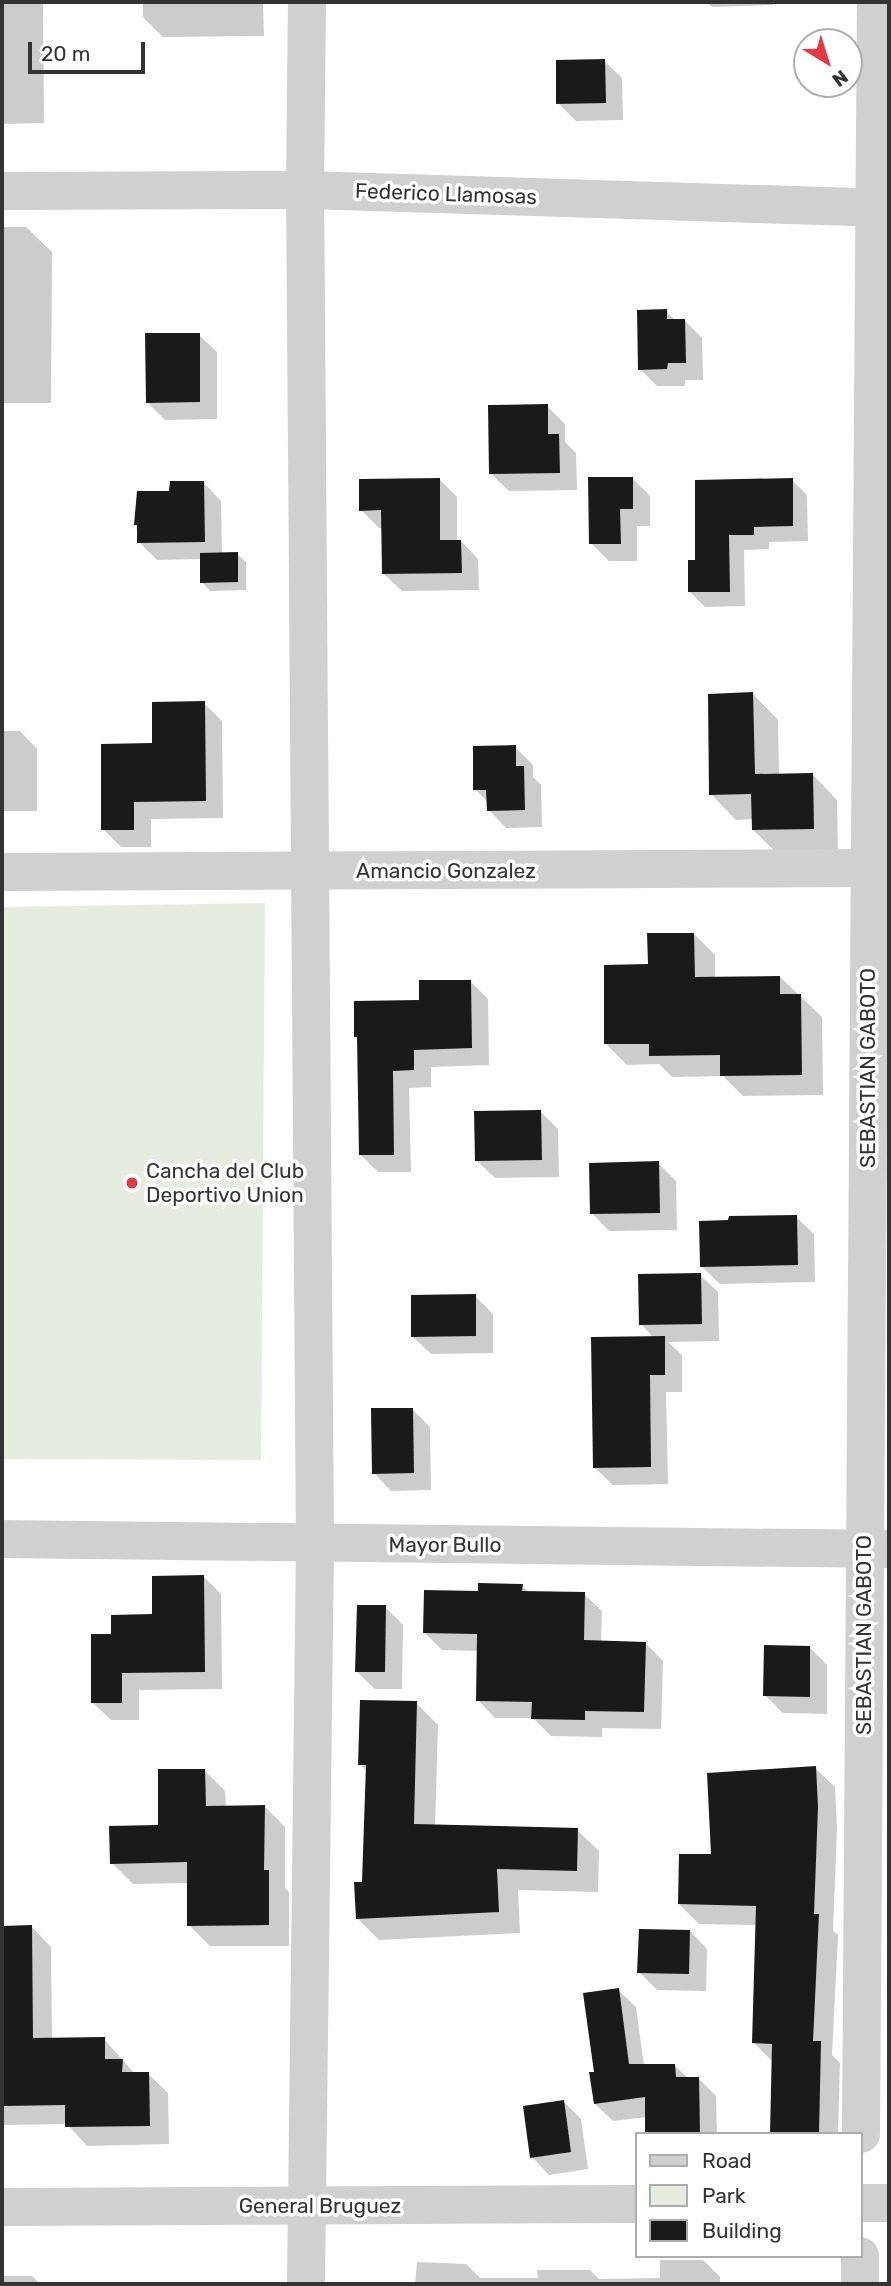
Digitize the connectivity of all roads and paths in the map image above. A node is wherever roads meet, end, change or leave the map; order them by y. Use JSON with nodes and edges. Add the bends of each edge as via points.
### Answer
{"nodes":[{"id":1,"x":307,"y":2,"type":"edge"},
{"id":2,"x":876,"y":2,"type":"edge"},
{"id":3,"x":305,"y":190,"type":"junction"},
{"id":4,"x":2,"y":191,"type":"edge"},
{"id":5,"x":882,"y":207,"type":"edge"},
{"id":6,"x":879,"y":867,"type":"edge"},
{"id":7,"x":2,"y":872,"type":"edge"},
{"id":8,"x":310,"y":872,"type":"junction"},
{"id":9,"x":2,"y":1539,"type":"edge"},
{"id":10,"x":315,"y":1544,"type":"junction"},
{"id":11,"x":877,"y":1549,"type":"edge"},
{"id":12,"x":861,"y":2132,"type":"edge"},
{"id":13,"x":863,"y":2203,"type":"edge"},
{"id":14,"x":889,"y":2203,"type":"edge"},
{"id":15,"x":636,"y":2204,"type":"edge"},
{"id":16,"x":2,"y":2207,"type":"edge"},
{"id":17,"x":306,"y":2207,"type":"junction"},
{"id":18,"x":860,"y":2258,"type":"edge"},
{"id":19,"x":306,"y":2284,"type":"edge"},
{"id":20,"x":860,"y":2284,"type":"edge"}],
"edges":[{"from":1,"to":3,"type":"street"},
{"from":2,"to":5,"type":"street","name":"SEBASTIAN GABOTO"},
{"from":3,"to":4,"type":"street","name":"Federico Llamosas"},
{"from":3,"to":5,"type":"street","name":"Federico Llamosas"},
{"from":3,"to":8,"type":"street"},
{"from":5,"to":6,"type":"street","name":"SEBASTIAN GABOTO"},
{"from":6,"to":8,"type":"street","name":"Amancio Gonzalez"},
{"from":6,"to":11,"type":"street","name":"SEBASTIAN GABOTO"},
{"from":7,"to":8,"type":"street","name":"Amancio Gonzalez"},
{"from":8,"to":10,"type":"street"},
{"from":9,"to":10,"type":"street","name":"Mayor Bullo"},
{"from":10,"to":11,"type":"street","name":"Mayor Bullo"},
{"from":10,"to":17,"type":"street"},
{"from":11,"to":12,"type":"street","name":"SEBASTIAN GABOTO"},
{"from":13,"to":14,"type":"street"},
{"from":15,"to":17,"type":"street","name":"General Bruguez"},
{"from":16,"to":17,"type":"street","name":"General Bruguez"},
{"from":17,"to":19,"type":"street"},
{"from":18,"to":20,"type":"street"}]}
